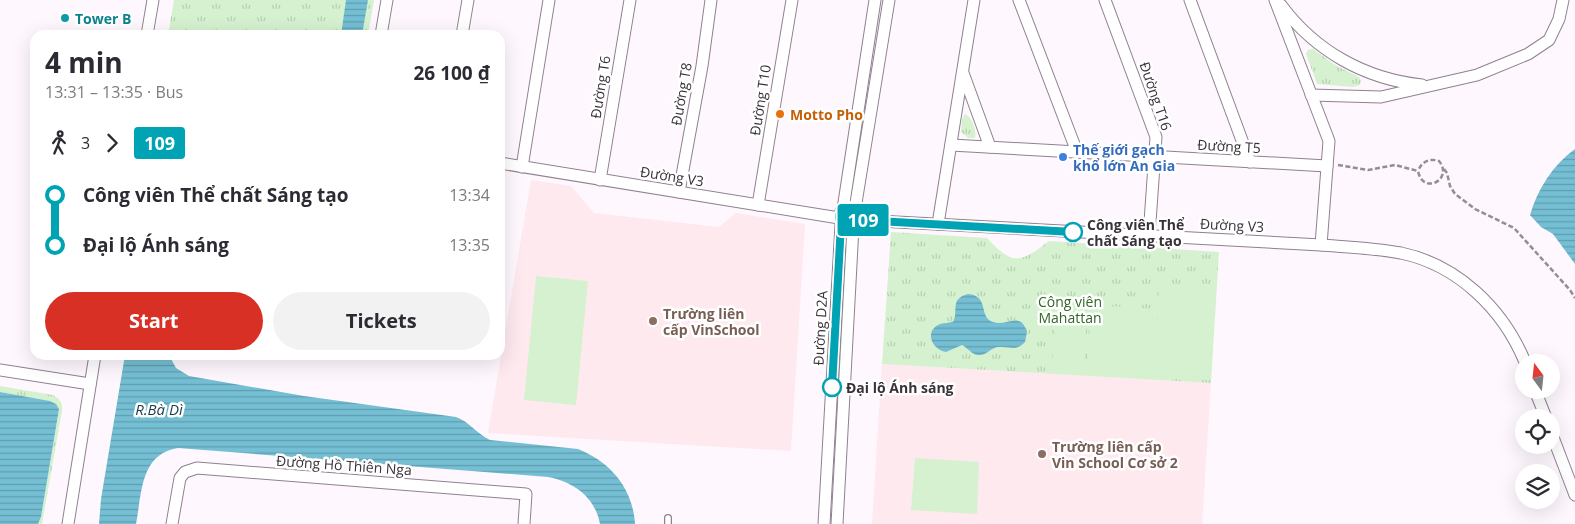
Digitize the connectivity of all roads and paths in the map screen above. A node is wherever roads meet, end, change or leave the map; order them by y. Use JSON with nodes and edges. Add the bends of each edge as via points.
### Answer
{"nodes":[{"id":1,"x":153,"y":0,"type":"edge"},
{"id":2,"x":387,"y":0,"type":"edge"},
{"id":3,"x":468,"y":0,"type":"edge"},
{"id":4,"x":549,"y":0,"type":"edge"},
{"id":5,"x":630,"y":0,"type":"edge"},
{"id":6,"x":711,"y":0,"type":"edge"},
{"id":7,"x":792,"y":0,"type":"edge"},
{"id":8,"x":875,"y":0,"type":"edge"},
{"id":9,"x":889,"y":0,"type":"edge"},
{"id":10,"x":974,"y":0,"type":"edge"},
{"id":11,"x":1019,"y":0,"type":"edge"},
{"id":12,"x":1105,"y":0,"type":"edge"},
{"id":13,"x":1190,"y":0,"type":"edge"},
{"id":14,"x":1277,"y":0,"type":"edge"},
{"id":15,"x":1563,"y":0,"type":"edge"},
{"id":16,"x":148,"y":30,"type":"edge"},
{"id":17,"x":382,"y":30,"type":"edge"},
{"id":18,"x":463,"y":30,"type":"edge"},
{"id":19,"x":962,"y":71,"type":"junction"},
{"id":20,"x":1431,"y":85,"type":"junction"},
{"id":21,"x":1311,"y":94,"type":"junction"},
{"id":22,"x":951,"y":145,"type":"junction"},
{"id":23,"x":990,"y":147,"type":"junction"},
{"id":24,"x":1077,"y":152,"type":"junction"},
{"id":25,"x":1155,"y":156,"type":"junction"},
{"id":26,"x":1250,"y":162,"type":"junction"},
{"id":27,"x":505,"y":164,"type":"edge"},
{"id":28,"x":1332,"y":166,"type":"junction"},
{"id":29,"x":522,"y":167,"type":"junction"},
{"id":30,"x":1444,"y":169,"type":"junction"},
{"id":31,"x":1418,"y":170,"type":"junction"},
{"id":32,"x":600,"y":180,"type":"junction"},
{"id":33,"x":679,"y":192,"type":"junction"},
{"id":34,"x":758,"y":205,"type":"junction"},
{"id":35,"x":841,"y":217,"type":"junction"},
{"id":36,"x":856,"y":219,"type":"junction"},
{"id":37,"x":938,"y":224,"type":"junction"},
{"id":38,"x":1150,"y":236,"type":"junction"},
{"id":39,"x":1321,"y":245,"type":"junction"},
{"id":40,"x":1575,"y":298,"type":"edge"},
{"id":41,"x":1521,"y":354,"type":"edge"},
{"id":42,"x":94,"y":360,"type":"edge"},
{"id":43,"x":0,"y":370,"type":"edge"},
{"id":44,"x":90,"y":384,"type":"junction"},
{"id":45,"x":1559,"y":454,"type":"edge"},
{"id":46,"x":1575,"y":495,"type":"edge"},
{"id":47,"x":68,"y":524,"type":"edge"},
{"id":48,"x":172,"y":524,"type":"edge"},
{"id":49,"x":524,"y":524,"type":"edge"},
{"id":50,"x":824,"y":524,"type":"edge"},
{"id":51,"x":836,"y":524,"type":"edge"}],
"edges":[{"from":1,"to":16,"type":"street"},
{"from":2,"to":17,"type":"street"},
{"from":3,"to":18,"type":"street"},
{"from":4,"to":29,"type":"street"},
{"from":5,"to":32,"type":"street","name":"Đường T6"},
{"from":6,"to":33,"type":"street","name":"Đường T8"},
{"from":7,"to":34,"type":"street","name":"Đường T10"},
{"from":8,"to":35,"type":"street","name":"Đường D2A"},
{"from":9,"to":36,"type":"street","name":"Đường D2A"},
{"from":10,"to":19,"type":"street"},
{"from":11,"to":24,"type":"street"},
{"from":12,"to":25,"type":"street","name":"Đường T16","via":[[1156,137]]},
{"from":13,"to":26,"type":"street"},
{"from":14,"to":20,"type":"street","via":[[1307,35],[1347,63],[1383,78]]},
{"from":14,"to":21,"type":"street"},
{"from":15,"to":20,"type":"street","via":[[1555,30],[1540,47],[1477,75]]},
{"from":19,"to":22,"type":"street"},
{"from":19,"to":23,"type":"street"},
{"from":20,"to":21,"type":"street","via":[[1381,97]]},
{"from":21,"to":28,"type":"street","via":[[1329,141]]},
{"from":22,"to":23,"type":"street","name":"Đường T5"},
{"from":22,"to":37,"type":"street"},
{"from":23,"to":24,"type":"street","name":"Đường T5"},
{"from":24,"to":25,"type":"street","name":"Đường T5"},
{"from":25,"to":26,"type":"street","name":"Đường T5"},
{"from":25,"to":38,"type":"street","name":"Đường T16"},
{"from":26,"to":28,"type":"street","name":"Đường T5"},
{"from":27,"to":29,"type":"street","name":"Đường V3"},
{"from":28,"to":31,"type":"path","via":[[1368,170],[1395,165]]},
{"from":28,"to":39,"type":"street"},
{"from":29,"to":32,"type":"street","name":"Đường V3"},
{"from":30,"to":31,"type":"path","via":[[1439,161],[1429,160],[1423,162]]},
{"from":30,"to":31,"type":"path","via":[[1441,178],[1431,184],[1421,179]]},
{"from":30,"to":40,"type":"path","via":[[1455,194],[1475,209],[1514,228]]},
{"from":32,"to":33,"type":"street","name":"Đường V3"},
{"from":33,"to":34,"type":"street","name":"Đường V3"},
{"from":34,"to":35,"type":"street","name":"Đường V3"},
{"from":35,"to":36,"type":"street","via":[[846,228]]},
{"from":35,"to":36,"type":"street","via":[[851,207]]},
{"from":35,"to":50,"type":"street","name":"Đường D2A"},
{"from":36,"to":37,"type":"street","name":"Đường V3"},
{"from":36,"to":51,"type":"street","name":"Đường D2A"},
{"from":37,"to":38,"type":"street","name":"Đường V3"},
{"from":38,"to":39,"type":"street","name":"Đường V3"},
{"from":39,"to":41,"type":"street","name":"Đường V3","via":[[1403,254],[1450,273],[1478,294],[1502,320]]},
{"from":42,"to":44,"type":"street"},
{"from":43,"to":44,"type":"street"},
{"from":44,"to":47,"type":"street"},
{"from":45,"to":46,"type":"street"},
{"from":48,"to":49,"type":"street","name":"Đường Hồ Thiên Nga","via":[[180,478],[185,472],[197,468],[526,494]]}]}
